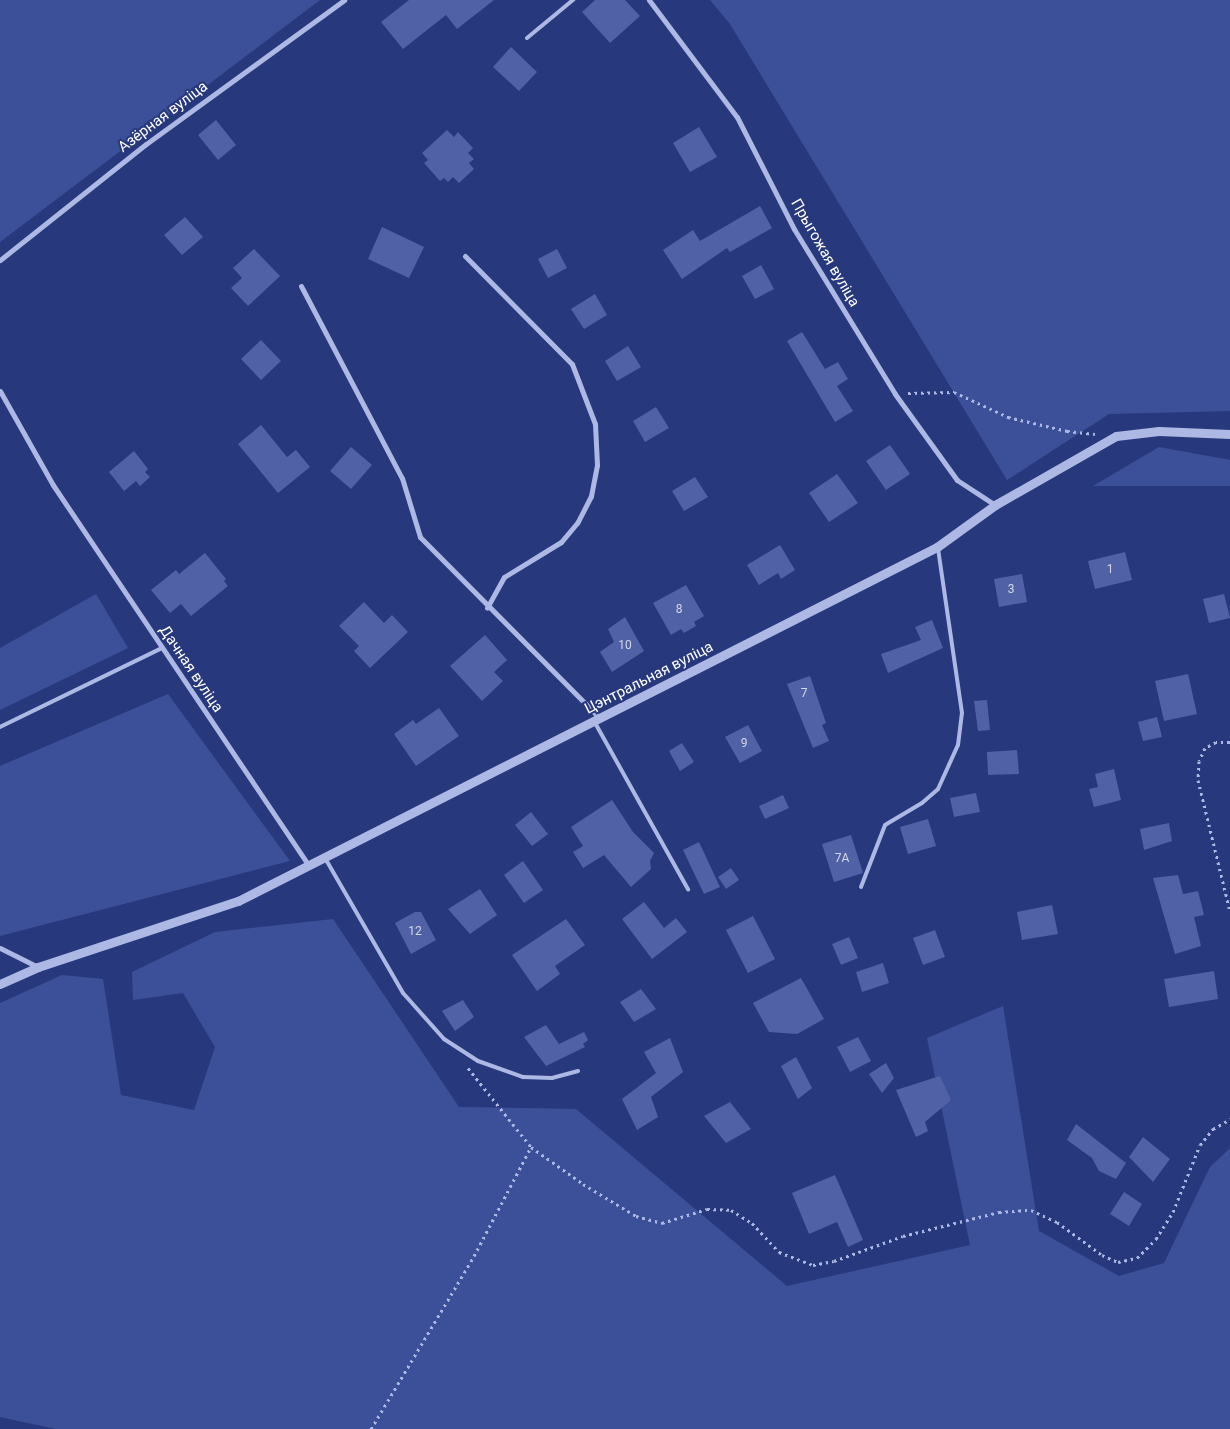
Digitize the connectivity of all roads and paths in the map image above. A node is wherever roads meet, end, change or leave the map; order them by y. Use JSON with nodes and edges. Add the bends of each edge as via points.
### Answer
{"nodes":[{"id":1,"x":344,"y":0,"type":"edge"},
{"id":2,"x":573,"y":0,"type":"edge"},
{"id":3,"x":649,"y":0,"type":"edge"},
{"id":4,"x":528,"y":38,"type":"dead end"},
{"id":5,"x":465,"y":256,"type":"dead end"},
{"id":6,"x":0,"y":260,"type":"edge"},
{"id":7,"x":301,"y":286,"type":"dead end"},
{"id":8,"x":0,"y":391,"type":"edge"},
{"id":9,"x":895,"y":394,"type":"junction"},
{"id":10,"x":1230,"y":434,"type":"edge"},
{"id":11,"x":1116,"y":436,"type":"junction"},
{"id":12,"x":995,"y":505,"type":"junction"},
{"id":13,"x":937,"y":547,"type":"junction"},
{"id":14,"x":487,"y":608,"type":"junction"},
{"id":15,"x":162,"y":648,"type":"junction"},
{"id":16,"x":597,"y":719,"type":"junction"},
{"id":17,"x":0,"y":727,"type":"edge"},
{"id":18,"x":1230,"y":742,"type":"edge"},
{"id":19,"x":325,"y":858,"type":"junction"},
{"id":20,"x":309,"y":866,"type":"junction"},
{"id":21,"x":860,"y":887,"type":"dead end"},
{"id":22,"x":688,"y":889,"type":"dead end"},
{"id":23,"x":1230,"y":911,"type":"edge"},
{"id":24,"x":0,"y":948,"type":"edge"},
{"id":25,"x":38,"y":968,"type":"junction"},
{"id":26,"x":0,"y":984,"type":"edge"},
{"id":27,"x":462,"y":1061,"type":"dead end"},
{"id":28,"x":578,"y":1071,"type":"dead end"},
{"id":29,"x":1230,"y":1119,"type":"edge"},
{"id":30,"x":532,"y":1147,"type":"junction"},
{"id":31,"x":371,"y":1429,"type":"edge"}],
"edges":[{"from":1,"to":6,"type":"street","name":"Азёрная вуліца","via":[[146,144]]},
{"from":2,"to":4,"type":"lane"},
{"from":3,"to":9,"type":"street","name":"Прыгожая вуліца","via":[[737,117],[794,228]]},
{"from":5,"to":14,"type":"street","via":[[572,364],[596,424],[597,464],[591,496],[577,523],[562,542],[504,577]]},
{"from":7,"to":14,"type":"street","via":[[402,478],[420,537]]},
{"from":8,"to":15,"type":"street","name":"Дачная вуліца","via":[[53,485]]},
{"from":9,"to":11,"type":"path","via":[[954,392],[1008,416],[1066,431]]},
{"from":9,"to":12,"type":"street","name":"Прыгожая вуліца","via":[[957,480]]},
{"from":10,"to":11,"type":"street","via":[[1158,431]]},
{"from":11,"to":12,"type":"street","name":"Цэнтральная вуліца"},
{"from":12,"to":13,"type":"street","name":"Цэнтральная вуліца"},
{"from":13,"to":16,"type":"street","name":"Цэнтральная вуліца"},
{"from":13,"to":21,"type":"lane","via":[[962,713],[958,746],[938,789],[922,803],[885,825]]},
{"from":14,"to":16,"type":"street"},
{"from":15,"to":17,"type":"lane"},
{"from":15,"to":20,"type":"street","name":"Дачная вуліца"},
{"from":16,"to":19,"type":"street","name":"Цэнтральная вуліца"},
{"from":16,"to":22,"type":"lane"},
{"from":18,"to":23,"type":"path","via":[[1216,742],[1205,748],[1199,761],[1198,780]]},
{"from":19,"to":20,"type":"street","name":"Цэнтральная вуліца"},
{"from":19,"to":28,"type":"lane","via":[[403,992],[444,1038],[478,1061],[523,1077],[552,1078]]},
{"from":20,"to":25,"type":"street","name":"Цэнтральная вуліца","via":[[238,902]]},
{"from":24,"to":25,"type":"street"},
{"from":25,"to":26,"type":"street","name":"Цэнтральная вуліца"},
{"from":27,"to":30,"type":"path"},
{"from":29,"to":30,"type":"path","via":[[1213,1129],[1200,1145],[1173,1212],[1156,1239],[1137,1258],[1118,1262],[1102,1255],[1057,1222],[1031,1210],[999,1212],[912,1233],[813,1265],[779,1252],[752,1223],[731,1210],[707,1209],[662,1223],[636,1216],[583,1184]]},
{"from":30,"to":31,"type":"path","via":[[474,1256]]}]}
